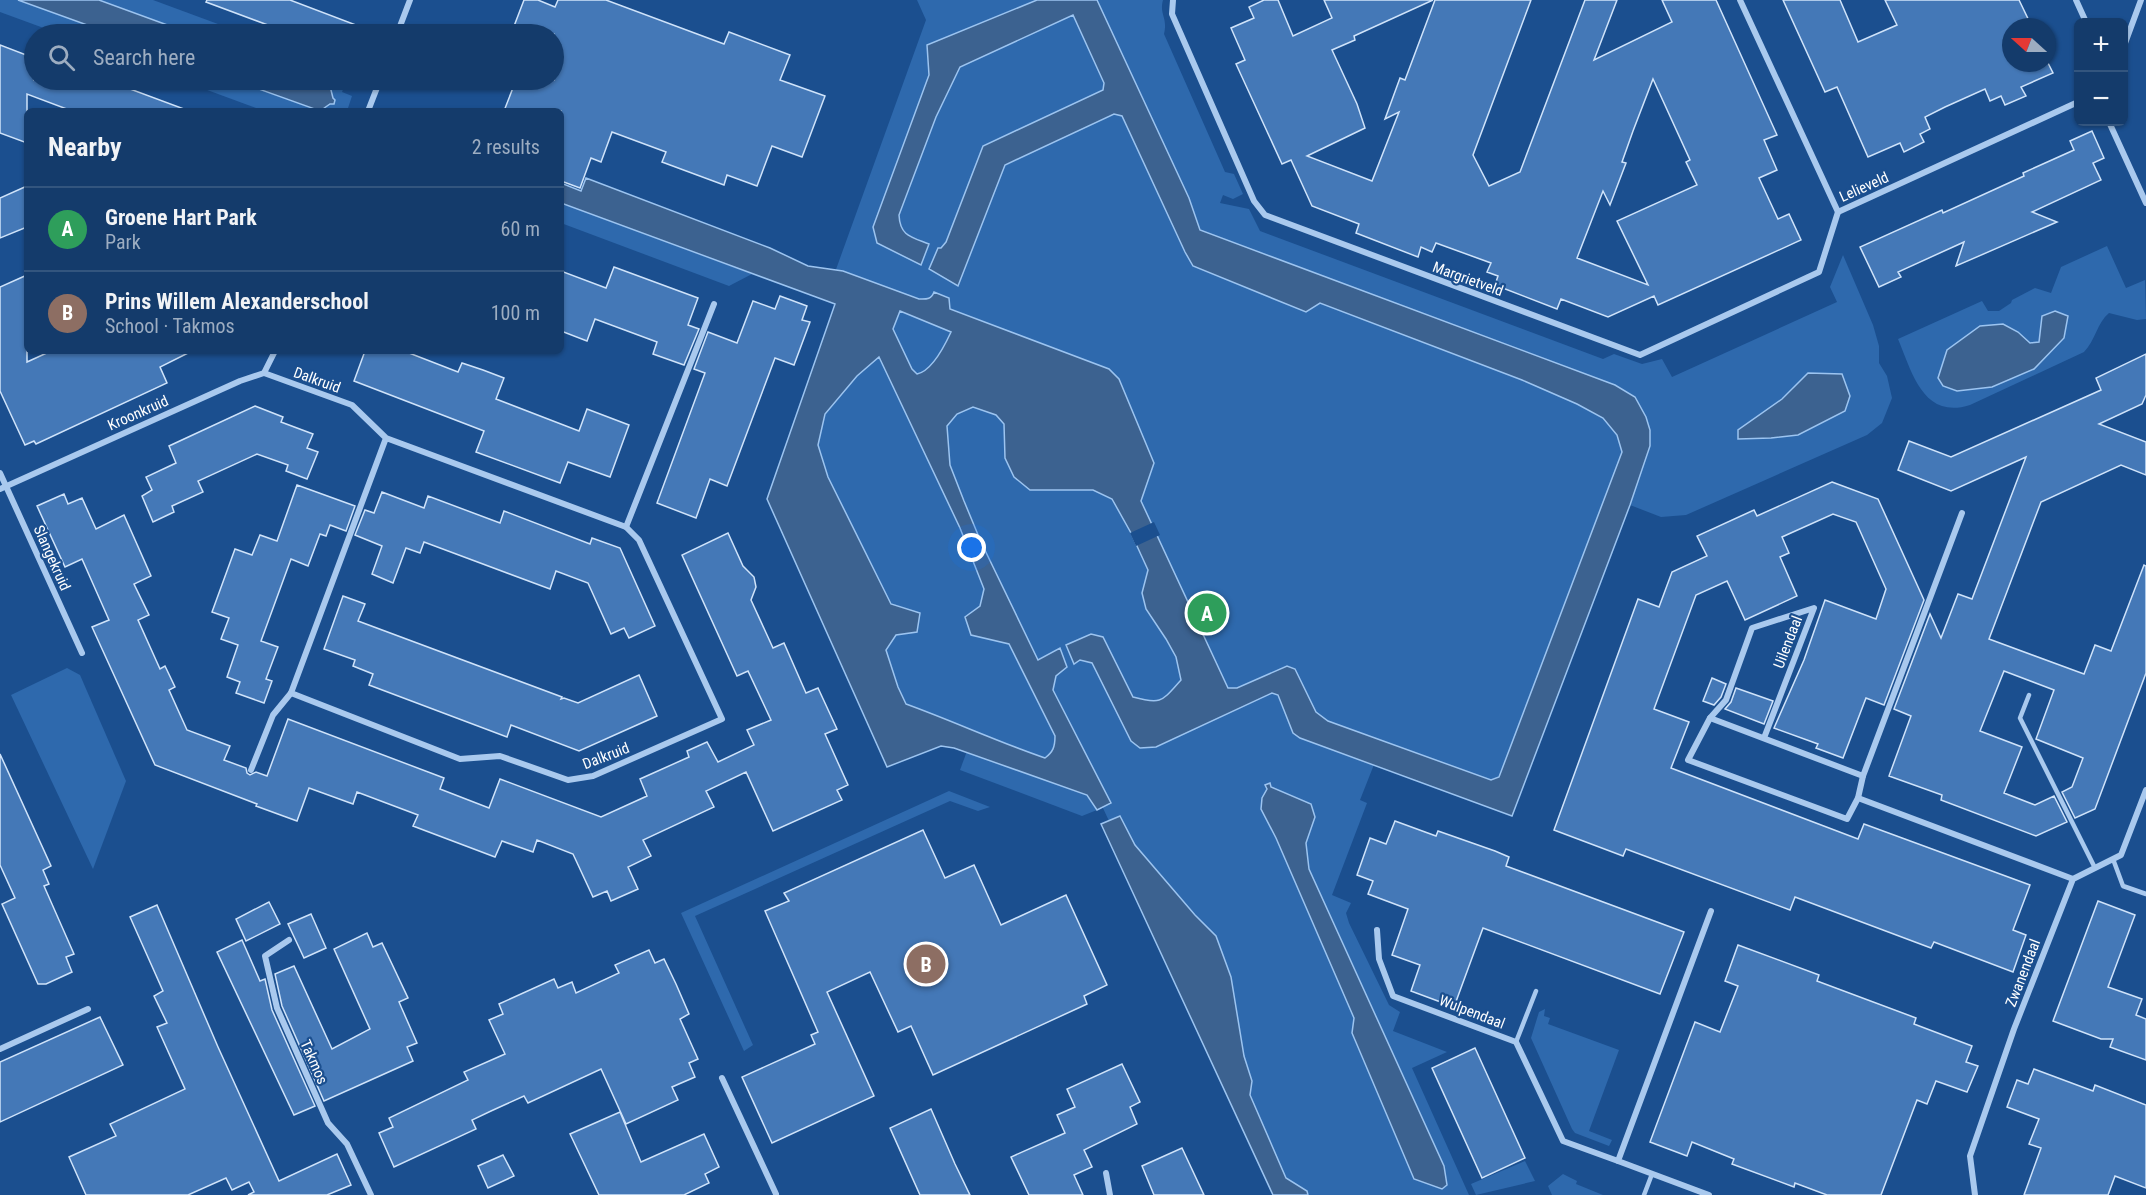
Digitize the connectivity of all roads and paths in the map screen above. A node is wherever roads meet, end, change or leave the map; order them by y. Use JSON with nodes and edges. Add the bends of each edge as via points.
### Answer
{"nodes":[{"id":1,"x":410,"y":0,"type":"edge"},
{"id":2,"x":1173,"y":0,"type":"edge"},
{"id":3,"x":1740,"y":0,"type":"edge"},
{"id":4,"x":2076,"y":0,"type":"edge"},
{"id":5,"x":2141,"y":0,"type":"edge"},
{"id":6,"x":2084,"y":18,"type":"edge"},
{"id":7,"x":401,"y":24,"type":"edge"},
{"id":8,"x":2128,"y":35,"type":"edge"},
{"id":9,"x":376,"y":90,"type":"edge"},
{"id":10,"x":2074,"y":104,"type":"edge"},
{"id":11,"x":369,"y":108,"type":"edge"},
{"id":12,"x":2111,"y":126,"type":"edge"},
{"id":13,"x":2146,"y":203,"type":"edge"},
{"id":14,"x":1839,"y":212,"type":"junction"},
{"id":15,"x":714,"y":304,"type":"dead end"},
{"id":16,"x":274,"y":354,"type":"edge"},
{"id":17,"x":264,"y":373,"type":"junction"},
{"id":18,"x":386,"y":438,"type":"junction"},
{"id":19,"x":0,"y":473,"type":"edge"},
{"id":20,"x":3,"y":488,"type":"edge"},
{"id":21,"x":1962,"y":513,"type":"dead end"},
{"id":22,"x":626,"y":527,"type":"junction"},
{"id":23,"x":81,"y":653,"type":"dead end"},
{"id":24,"x":291,"y":693,"type":"junction"},
{"id":25,"x":2029,"y":695,"type":"dead end"},
{"id":26,"x":1710,"y":718,"type":"junction"},
{"id":27,"x":1764,"y":738,"type":"junction"},
{"id":28,"x":251,"y":770,"type":"dead end"},
{"id":29,"x":1863,"y":776,"type":"junction"},
{"id":30,"x":2146,"y":790,"type":"edge"},
{"id":31,"x":1858,"y":798,"type":"junction"},
{"id":32,"x":2112,"y":859,"type":"junction"},
{"id":33,"x":2095,"y":868,"type":"junction"},
{"id":34,"x":2073,"y":879,"type":"junction"},
{"id":35,"x":2146,"y":894,"type":"edge"},
{"id":36,"x":1711,"y":911,"type":"dead end"},
{"id":37,"x":1377,"y":930,"type":"dead end"},
{"id":38,"x":290,"y":940,"type":"dead end"},
{"id":39,"x":1536,"y":991,"type":"dead end"},
{"id":40,"x":88,"y":1008,"type":"dead end"},
{"id":41,"x":1516,"y":1042,"type":"junction"},
{"id":42,"x":0,"y":1049,"type":"edge"},
{"id":43,"x":722,"y":1077,"type":"dead end"},
{"id":44,"x":1618,"y":1161,"type":"junction"},
{"id":45,"x":1106,"y":1173,"type":"dead end"},
{"id":46,"x":1652,"y":1174,"type":"junction"},
{"id":47,"x":371,"y":1195,"type":"edge"},
{"id":48,"x":776,"y":1195,"type":"edge"},
{"id":49,"x":1111,"y":1195,"type":"edge"},
{"id":50,"x":1644,"y":1195,"type":"edge"},
{"id":51,"x":1709,"y":1195,"type":"edge"},
{"id":52,"x":1975,"y":1195,"type":"edge"}],
"edges":[{"from":1,"to":7,"type":"street"},
{"from":2,"to":14,"type":"street","name":"Margrietveld","via":[[1173,14],[1254,201],[1265,215],[1640,356],[1819,272]]},
{"from":3,"to":14,"type":"street","name":"Lelieveld"},
{"from":4,"to":6,"type":"street"},
{"from":5,"to":8,"type":"street"},
{"from":9,"to":11,"type":"street"},
{"from":10,"to":14,"type":"street","name":"Lelieveld"},
{"from":12,"to":13,"type":"street"},
{"from":15,"to":22,"type":"street"},
{"from":16,"to":17,"type":"street"},
{"from":17,"to":18,"type":"street","name":"Dalkruid","via":[[352,405]]},
{"from":17,"to":20,"type":"street","name":"Kroonkruid"},
{"from":18,"to":22,"type":"street","name":"Dalkruid"},
{"from":18,"to":24,"type":"street"},
{"from":19,"to":20,"type":"street","name":"Slangekruid"},
{"from":20,"to":23,"type":"street","name":"Slangekruid"},
{"from":21,"to":29,"type":"street","name":"Uilendaal"},
{"from":22,"to":24,"type":"street","name":"Dalkruid","via":[[639,540],[722,719],[593,776],[568,780],[500,756],[460,759]]},
{"from":24,"to":28,"type":"street","via":[[273,714]]},
{"from":25,"to":33,"type":"lane","via":[[2020,718]]},
{"from":26,"to":27,"type":"street"},
{"from":26,"to":27,"type":"street","name":"Uilendaal","via":[[1726,700],[1752,628],[1814,608]]},
{"from":26,"to":31,"type":"street","name":"Uilendaal","via":[[1688,760],[1847,819]]},
{"from":27,"to":29,"type":"street"},
{"from":29,"to":31,"type":"street","name":"Uilendaal"},
{"from":30,"to":32,"type":"street","via":[[2121,855]]},
{"from":31,"to":34,"type":"street"},
{"from":32,"to":33,"type":"street"},
{"from":32,"to":35,"type":"lane","via":[[2122,886]]},
{"from":33,"to":34,"type":"street"},
{"from":34,"to":52,"type":"street","name":"Zwanendaal","via":[[2014,1029],[1970,1156]]},
{"from":36,"to":44,"type":"street"},
{"from":37,"to":41,"type":"street","name":"Wulpendaal","via":[[1379,959],[1393,996]]},
{"from":38,"to":47,"type":"street","name":"Takmos","via":[[265,956],[277,1008],[328,1123],[347,1144]]},
{"from":39,"to":41,"type":"lane"},
{"from":40,"to":42,"type":"street"},
{"from":41,"to":44,"type":"street","name":"Wulpendaal","via":[[1563,1141]]},
{"from":43,"to":48,"type":"street"},
{"from":44,"to":46,"type":"street","name":"Wulpendaal"},
{"from":45,"to":49,"type":"street"},
{"from":46,"to":50,"type":"lane"},
{"from":46,"to":51,"type":"street","name":"Wulpendaal"}]}
